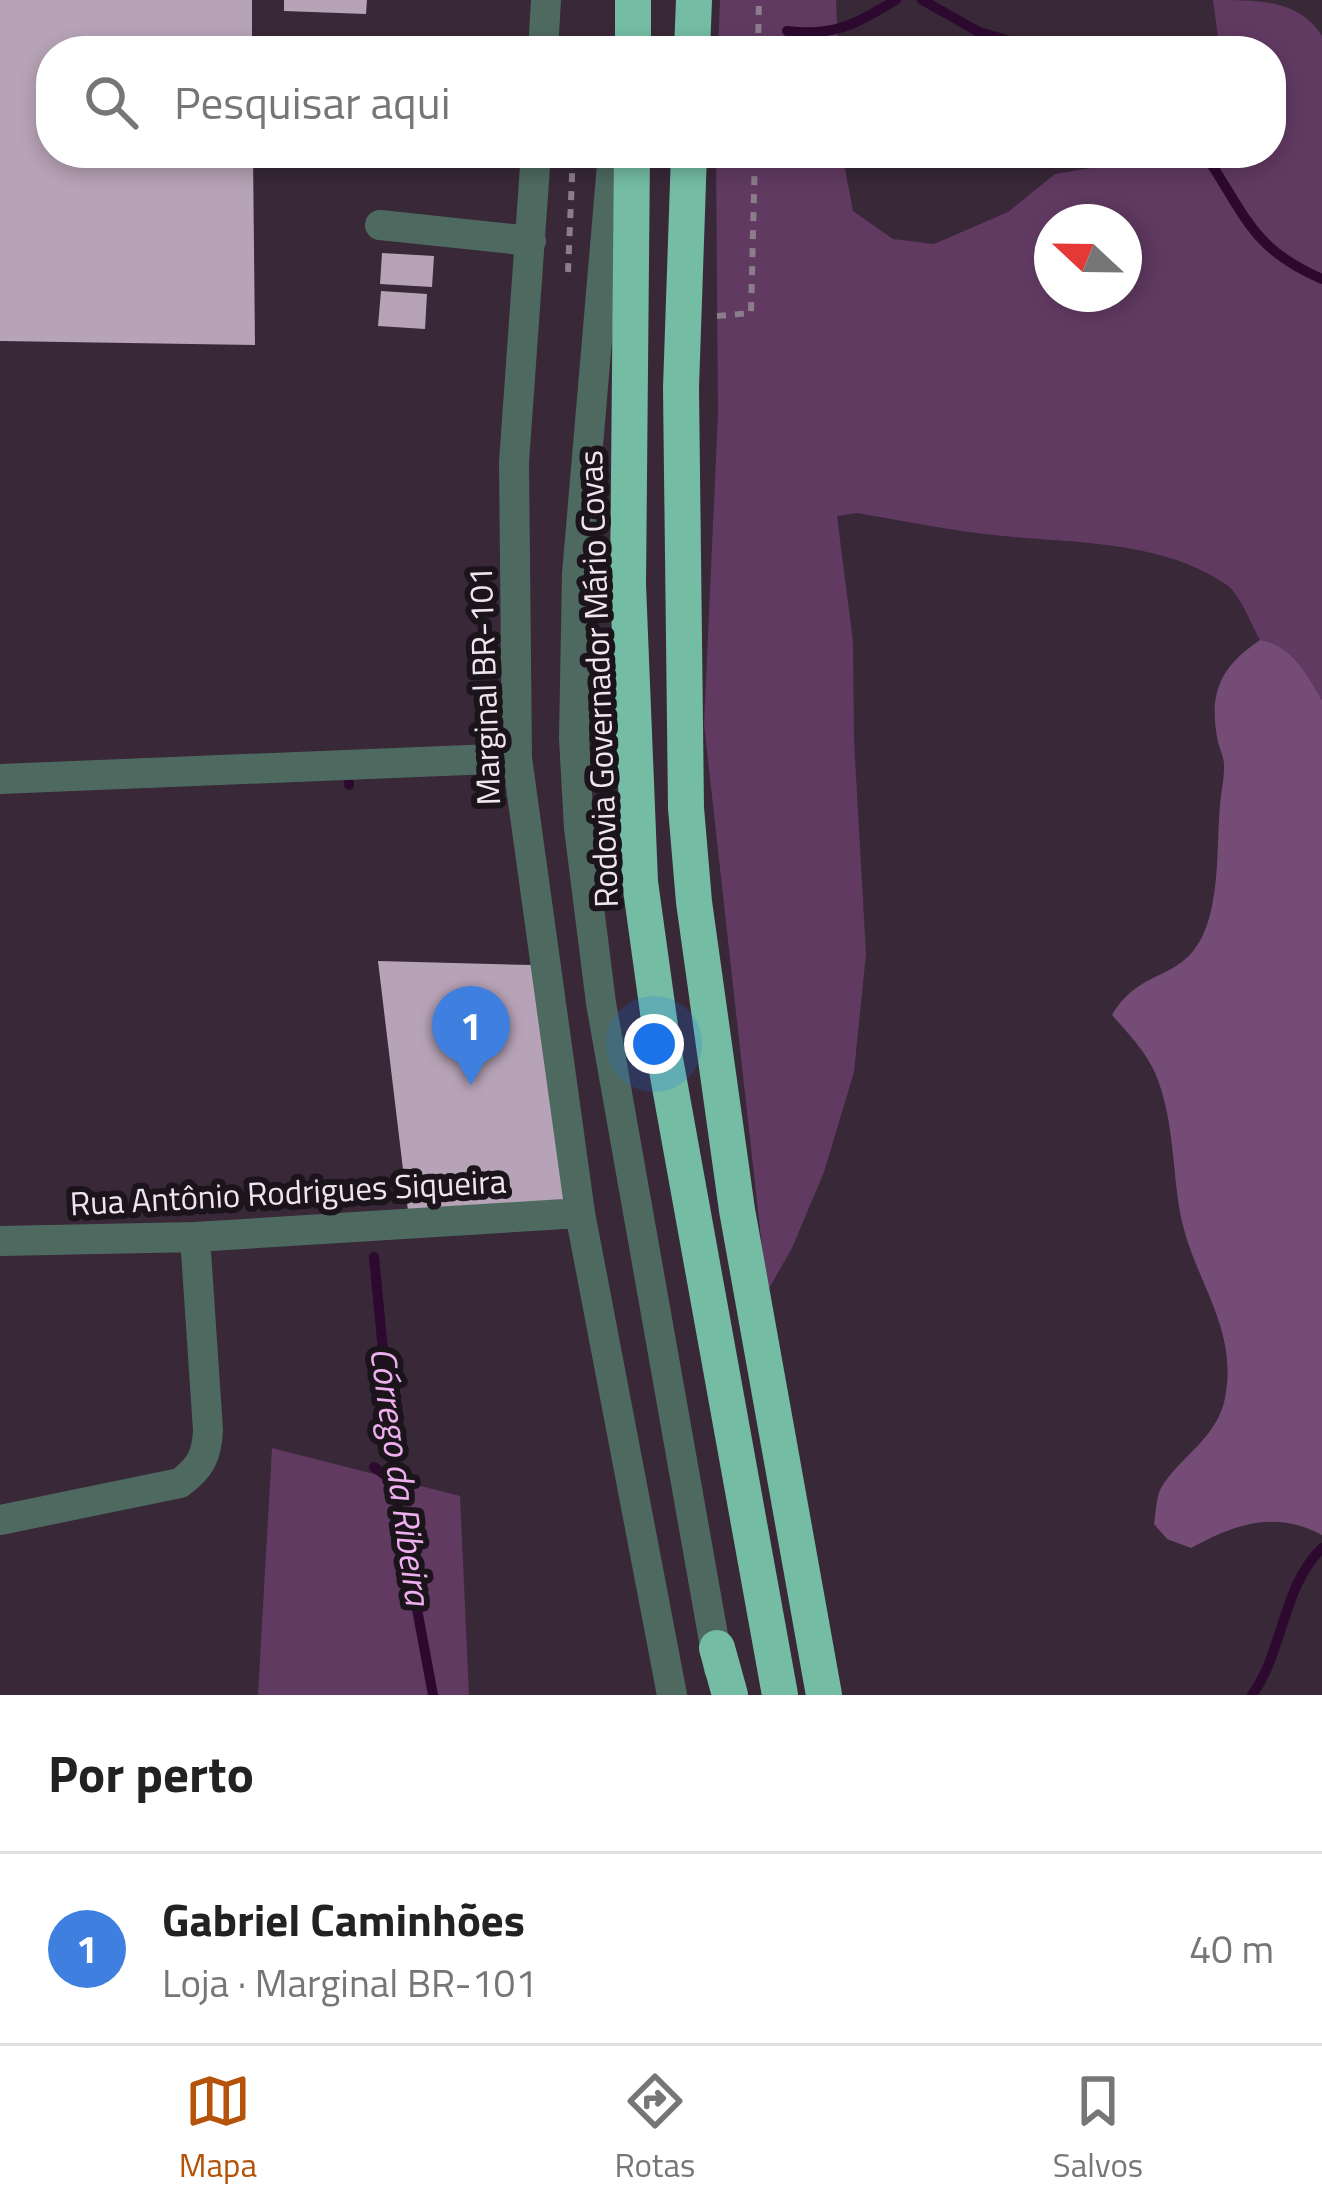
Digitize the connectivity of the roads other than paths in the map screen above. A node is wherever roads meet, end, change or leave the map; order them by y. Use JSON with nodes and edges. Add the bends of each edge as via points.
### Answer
{"nodes":[{"id":1,"x":546,"y":0,"type":"edge"},
{"id":2,"x":629,"y":0,"type":"edge"},
{"id":3,"x":694,"y":0,"type":"edge"},
{"id":4,"x":544,"y":36,"type":"edge"},
{"id":5,"x":623,"y":36,"type":"edge"},
{"id":6,"x":632,"y":36,"type":"edge"},
{"id":7,"x":693,"y":36,"type":"edge"},
{"id":8,"x":535,"y":168,"type":"edge"},
{"id":9,"x":612,"y":168,"type":"edge"},
{"id":10,"x":632,"y":168,"type":"edge"},
{"id":11,"x":688,"y":168,"type":"edge"},
{"id":12,"x":380,"y":225,"type":"dead end"},
{"id":13,"x":531,"y":242,"type":"junction"},
{"id":14,"x":517,"y":758,"type":"junction"},
{"id":15,"x":0,"y":779,"type":"edge"},
{"id":16,"x":580,"y":1213,"type":"junction"},
{"id":17,"x":196,"y":1237,"type":"junction"},
{"id":18,"x":0,"y":1240,"type":"edge"},
{"id":19,"x":0,"y":1520,"type":"edge"},
{"id":20,"x":717,"y":1648,"type":"joint"},
{"id":21,"x":672,"y":1695,"type":"edge"},
{"id":22,"x":726,"y":1695,"type":"edge"},
{"id":23,"x":780,"y":1695,"type":"edge"},
{"id":24,"x":824,"y":1695,"type":"edge"}],
"edges":[{"from":1,"to":4,"type":"street"},
{"from":2,"to":5,"type":"street"},
{"from":2,"to":6,"type":"highway"},
{"from":3,"to":7,"type":"highway"},
{"from":8,"to":13,"type":"street","name":"Marginal BR-101"},
{"from":9,"to":20,"type":"street","via":[[577,574],[580,828],[601,1003]]},
{"from":10,"to":23,"type":"highway","name":"Rodovia Governador Mário Covas","via":[[628,585],[640,882]]},
{"from":11,"to":24,"type":"highway","via":[[681,388],[694,902],[737,1210]]},
{"from":12,"to":13,"type":"street"},
{"from":13,"to":14,"type":"street","name":"Marginal BR-101","via":[[514,462]]},
{"from":14,"to":15,"type":"street"},
{"from":14,"to":16,"type":"street","name":"Marginal BR-101"},
{"from":16,"to":17,"type":"street","name":"Rua Antônio Rodrigues Siqueira"},
{"from":16,"to":21,"type":"street","name":"Marginal BR-101"},
{"from":17,"to":18,"type":"street","name":"Rua Antônio Rodrigues Siqueira"},
{"from":17,"to":19,"type":"street","via":[[208,1430],[198,1470],[180,1483]]},
{"from":20,"to":22,"type":"highway"}]}
